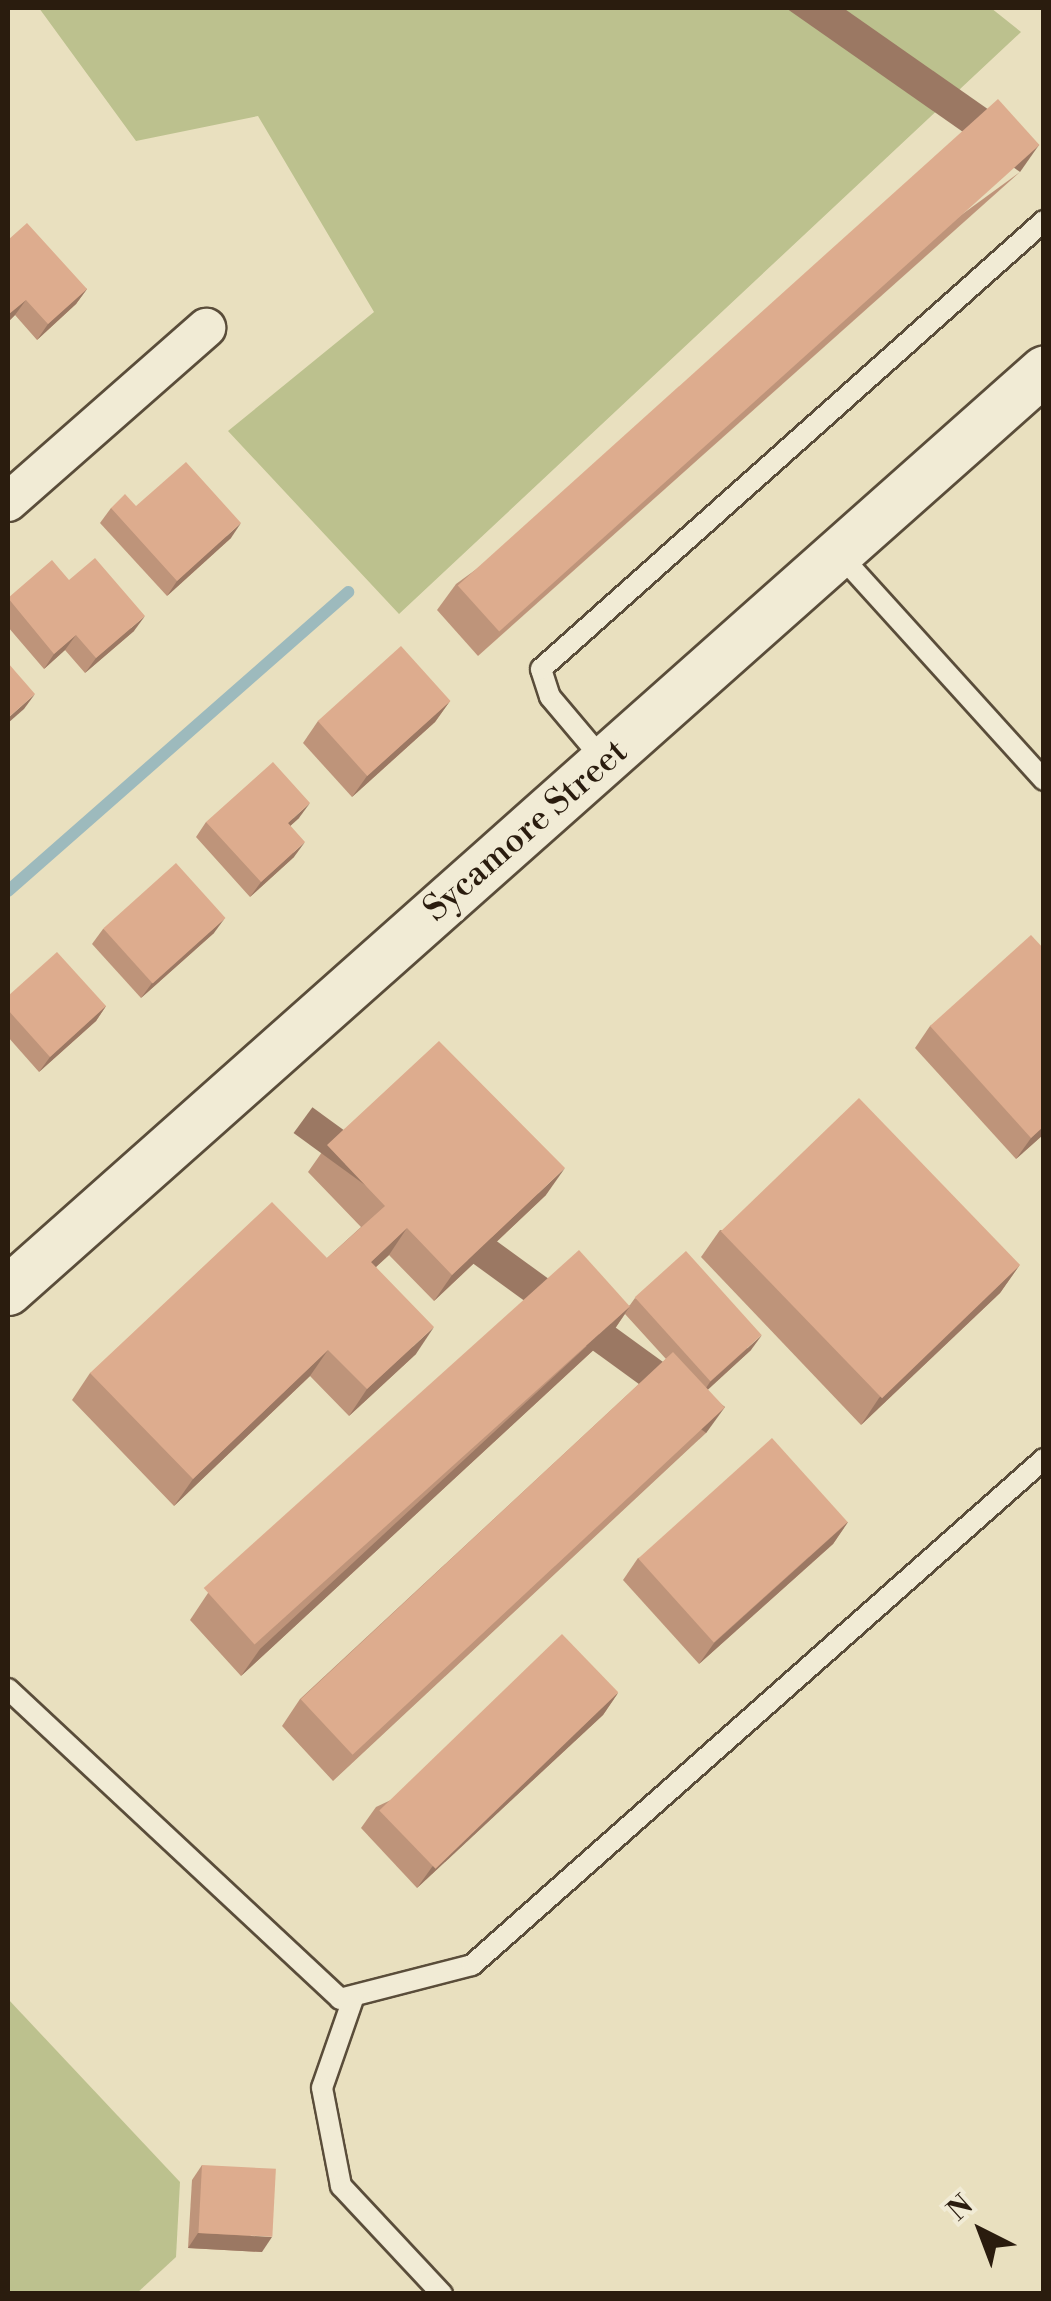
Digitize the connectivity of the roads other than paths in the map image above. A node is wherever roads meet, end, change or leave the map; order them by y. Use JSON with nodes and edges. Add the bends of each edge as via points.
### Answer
{"nodes":[{"id":1,"x":1044,"y":221,"type":"edge"},
{"id":2,"x":206,"y":328,"type":"dead end"},
{"id":3,"x":1044,"y":370,"type":"edge"},
{"id":4,"x":14,"y":485,"type":"edge"},
{"id":5,"x":840,"y":554,"type":"junction"},
{"id":6,"x":605,"y":762,"type":"junction"},
{"id":7,"x":1044,"y":780,"type":"edge"},
{"id":8,"x":8,"y":1291,"type":"edge"},
{"id":9,"x":1044,"y":1459,"type":"edge"},
{"id":10,"x":8,"y":1689,"type":"edge"},
{"id":11,"x":354,"y":1996,"type":"junction"},
{"id":12,"x":442,"y":2294,"type":"edge"}],
"edges":[{"from":1,"to":6,"type":"lane","via":[[542,669],[550,697]]},
{"from":2,"to":4,"type":"street"},
{"from":3,"to":5,"type":"street","name":"Sycamore Street"},
{"from":5,"to":6,"type":"street","name":"Sycamore Street"},
{"from":5,"to":7,"type":"lane"},
{"from":6,"to":8,"type":"street","name":"Sycamore Street"},
{"from":9,"to":11,"type":"lane","via":[[472,1964]]},
{"from":10,"to":11,"type":"lane","via":[[340,1999]]},
{"from":11,"to":12,"type":"lane","via":[[322,2088],[341,2186]]}]}
